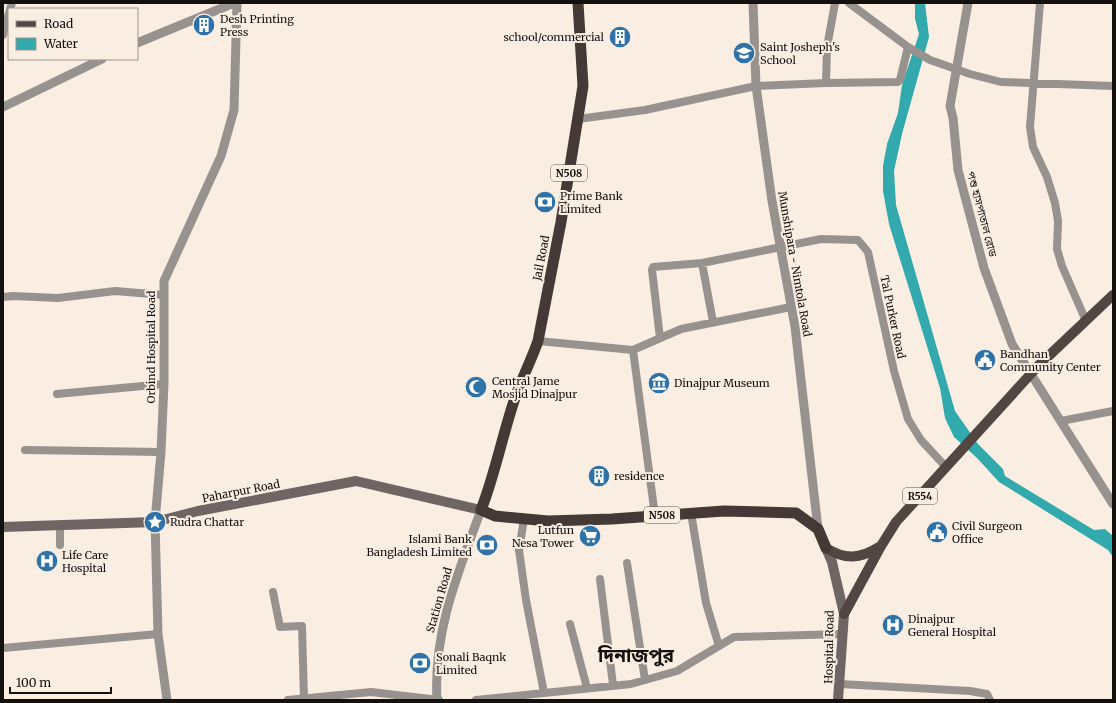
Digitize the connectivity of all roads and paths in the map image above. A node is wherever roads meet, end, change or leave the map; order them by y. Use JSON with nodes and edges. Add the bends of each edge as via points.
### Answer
{"nodes":[{"id":1,"x":236,"y":3,"type":"edge"},
{"id":2,"x":578,"y":3,"type":"edge"},
{"id":3,"x":753,"y":3,"type":"edge"},
{"id":4,"x":836,"y":3,"type":"edge"},
{"id":5,"x":849,"y":3,"type":"edge"},
{"id":6,"x":968,"y":3,"type":"edge"},
{"id":7,"x":1040,"y":3,"type":"edge"},
{"id":8,"x":8,"y":17,"type":"edge"},
{"id":9,"x":3,"y":35,"type":"edge"},
{"id":10,"x":138,"y":43,"type":"edge"},
{"id":11,"x":910,"y":48,"type":"junction"},
{"id":12,"x":100,"y":60,"type":"edge"},
{"id":13,"x":957,"y":70,"type":"junction"},
{"id":14,"x":826,"y":83,"type":"junction"},
{"id":15,"x":1032,"y":84,"type":"junction"},
{"id":16,"x":756,"y":86,"type":"junction"},
{"id":17,"x":1113,"y":86,"type":"edge"},
{"id":18,"x":3,"y":107,"type":"edge"},
{"id":19,"x":578,"y":119,"type":"junction"},
{"id":20,"x":780,"y":248,"type":"junction"},
{"id":21,"x":702,"y":263,"type":"junction"},
{"id":22,"x":163,"y":295,"type":"junction"},
{"id":23,"x":1113,"y":295,"type":"edge"},
{"id":24,"x":3,"y":297,"type":"edge"},
{"id":25,"x":791,"y":307,"type":"junction"},
{"id":26,"x":1086,"y":321,"type":"junction"},
{"id":27,"x":713,"y":322,"type":"junction"},
{"id":28,"x":660,"y":338,"type":"junction"},
{"id":29,"x":538,"y":341,"type":"junction"},
{"id":30,"x":633,"y":350,"type":"junction"},
{"id":31,"x":1032,"y":374,"type":"junction"},
{"id":32,"x":164,"y":384,"type":"junction"},
{"id":33,"x":57,"y":394,"type":"dead end"},
{"id":34,"x":1113,"y":411,"type":"edge"},
{"id":35,"x":1061,"y":422,"type":"junction"},
{"id":36,"x":25,"y":450,"type":"dead end"},
{"id":37,"x":161,"y":452,"type":"junction"},
{"id":38,"x":946,"y":467,"type":"junction"},
{"id":39,"x":1113,"y":504,"type":"edge"},
{"id":40,"x":482,"y":510,"type":"junction"},
{"id":41,"x":691,"y":513,"type":"junction"},
{"id":42,"x":655,"y":516,"type":"junction"},
{"id":43,"x":524,"y":519,"type":"junction"},
{"id":44,"x":155,"y":522,"type":"junction"},
{"id":45,"x":60,"y":525,"type":"junction"},
{"id":46,"x":3,"y":527,"type":"edge"},
{"id":47,"x":818,"y":529,"type":"junction"},
{"id":48,"x":60,"y":545,"type":"dead end"},
{"id":49,"x":881,"y":546,"type":"junction"},
{"id":50,"x":826,"y":548,"type":"junction"},
{"id":51,"x":627,"y":563,"type":"dead end"},
{"id":52,"x":600,"y":579,"type":"dead end"},
{"id":53,"x":272,"y":592,"type":"dead end"},
{"id":54,"x":844,"y":614,"type":"junction"},
{"id":55,"x":570,"y":624,"type":"dead end"},
{"id":56,"x":158,"y":634,"type":"junction"},
{"id":57,"x":843,"y":634,"type":"junction"},
{"id":58,"x":720,"y":646,"type":"junction"},
{"id":59,"x":3,"y":648,"type":"edge"},
{"id":60,"x":645,"y":680,"type":"junction"},
{"id":61,"x":840,"y":684,"type":"junction"},
{"id":62,"x":613,"y":686,"type":"junction"},
{"id":63,"x":587,"y":688,"type":"junction"},
{"id":64,"x":544,"y":693,"type":"junction"},
{"id":65,"x":368,"y":696,"type":"edge"},
{"id":66,"x":304,"y":698,"type":"junction"},
{"id":67,"x":167,"y":700,"type":"edge"},
{"id":68,"x":288,"y":700,"type":"edge"},
{"id":69,"x":438,"y":700,"type":"edge"},
{"id":70,"x":476,"y":700,"type":"edge"},
{"id":71,"x":838,"y":700,"type":"edge"},
{"id":72,"x":990,"y":700,"type":"edge"}],
"edges":[{"from":1,"to":10,"type":"street"},
{"from":1,"to":22,"type":"street","name":"Orbind Hospital Road","via":[[234,110],[221,156],[165,276]]},
{"from":2,"to":19,"type":"highway","name":"Jail Road","number":"N508","via":[[583,86]]},
{"from":3,"to":16,"type":"street","name":"Munshipara - Nimtola Road"},
{"from":4,"to":14,"type":"street","via":[[827,47]]},
{"from":5,"to":11,"type":"street"},
{"from":6,"to":13,"type":"street","name":"পশু হাসপাতাল রোড"},
{"from":7,"to":15,"type":"street","via":[[1038,45]]},
{"from":8,"to":9,"type":"street"},
{"from":11,"to":13,"type":"street","via":[[930,60]]},
{"from":11,"to":14,"type":"street","via":[[898,82]]},
{"from":12,"to":18,"type":"street"},
{"from":13,"to":15,"type":"street","via":[[1001,82]]},
{"from":13,"to":31,"type":"street","name":"পশু হাসপাতাল রোড","via":[[950,106],[958,170],[984,268],[1012,344]]},
{"from":14,"to":16,"type":"street"},
{"from":15,"to":17,"type":"street"},
{"from":15,"to":26,"type":"street","via":[[1030,127],[1033,147],[1047,177],[1055,203],[1058,255]]},
{"from":16,"to":19,"type":"street","via":[[645,110]]},
{"from":16,"to":20,"type":"street","name":"Munshipara - Nimtola Road"},
{"from":19,"to":29,"type":"highway","name":"Jail Road","number":"N508"},
{"from":20,"to":21,"type":"street","name":"Tal Purker Road"},
{"from":20,"to":25,"type":"street","name":"Munshipara - Nimtola Road"},
{"from":20,"to":38,"type":"street","name":"Tal Purker Road","via":[[821,239],[858,240],[868,252],[894,371],[908,419],[921,440]]},
{"from":21,"to":27,"type":"street"},
{"from":21,"to":28,"type":"street","name":"Tal Purker Road","via":[[652,268]]},
{"from":22,"to":24,"type":"street","via":[[115,291],[58,298]]},
{"from":22,"to":32,"type":"street","name":"Orbind Hospital Road"},
{"from":23,"to":26,"type":"main road","number":"R554"},
{"from":25,"to":27,"type":"street"},
{"from":25,"to":47,"type":"street","name":"Munshipara - Nimtola Road"},
{"from":26,"to":31,"type":"main road","number":"R554"},
{"from":27,"to":28,"type":"street","via":[[681,329]]},
{"from":28,"to":30,"type":"street"},
{"from":29,"to":30,"type":"street"},
{"from":29,"to":40,"type":"highway","name":"Jail Road","number":"N508","via":[[514,400]]},
{"from":30,"to":42,"type":"street"},
{"from":31,"to":35,"type":"street","name":"পশু হাসপাতাল রোড"},
{"from":31,"to":38,"type":"main road","number":"R554"},
{"from":32,"to":33,"type":"street"},
{"from":32,"to":37,"type":"street","name":"Orbind Hospital Road"},
{"from":34,"to":35,"type":"street"},
{"from":35,"to":39,"type":"street","name":"পশু হাসপাতাল রোড"},
{"from":36,"to":37,"type":"street"},
{"from":37,"to":44,"type":"street","name":"Orbind Hospital Road"},
{"from":38,"to":49,"type":"main road","number":"R554","via":[[896,522]]},
{"from":40,"to":43,"type":"highway","number":"N508","via":[[495,516]]},
{"from":40,"to":44,"type":"main road","name":"Paharpur Road","via":[[356,481],[198,511]]},
{"from":40,"to":69,"type":"street","name":"Station Road","via":[[454,585],[440,637]]},
{"from":41,"to":42,"type":"highway","number":"N508"},
{"from":41,"to":47,"type":"highway","number":"N508","via":[[796,513]]},
{"from":41,"to":58,"type":"street","via":[[706,603]]},
{"from":42,"to":43,"type":"highway","number":"N508","via":[[548,521]]},
{"from":43,"to":64,"type":"street","via":[[519,550]]},
{"from":44,"to":45,"type":"main road","name":"Paharpur Road"},
{"from":44,"to":56,"type":"street","name":"Orbind Hospital Road"},
{"from":45,"to":46,"type":"main road","name":"Paharpur Road"},
{"from":45,"to":48,"type":"street"},
{"from":47,"to":50,"type":"highway"},
{"from":49,"to":50,"type":"main road","number":"R554","via":[[864,556],[853,558],[836,554]]},
{"from":49,"to":54,"type":"main road","number":"R554"},
{"from":50,"to":54,"type":"main road","name":"Hospital Road","via":[[832,562]]},
{"from":51,"to":60,"type":"street"},
{"from":52,"to":62,"type":"street"},
{"from":53,"to":66,"type":"street","via":[[280,627],[302,626]]},
{"from":54,"to":57,"type":"main road","name":"Hospital Road"},
{"from":55,"to":63,"type":"street"},
{"from":56,"to":59,"type":"street"},
{"from":56,"to":67,"type":"street","name":"Orbind Hospital Road"},
{"from":57,"to":58,"type":"street","via":[[734,637]]},
{"from":57,"to":61,"type":"main road","name":"Hospital Road"},
{"from":58,"to":60,"type":"street","via":[[677,671]]},
{"from":60,"to":62,"type":"street"},
{"from":61,"to":71,"type":"main road","name":"Hospital Road"},
{"from":61,"to":72,"type":"street","via":[[970,691],[987,694]]},
{"from":62,"to":63,"type":"street"},
{"from":63,"to":64,"type":"street"},
{"from":64,"to":70,"type":"street"},
{"from":65,"to":66,"type":"street"},
{"from":65,"to":69,"type":"street"},
{"from":66,"to":68,"type":"street"}]}
